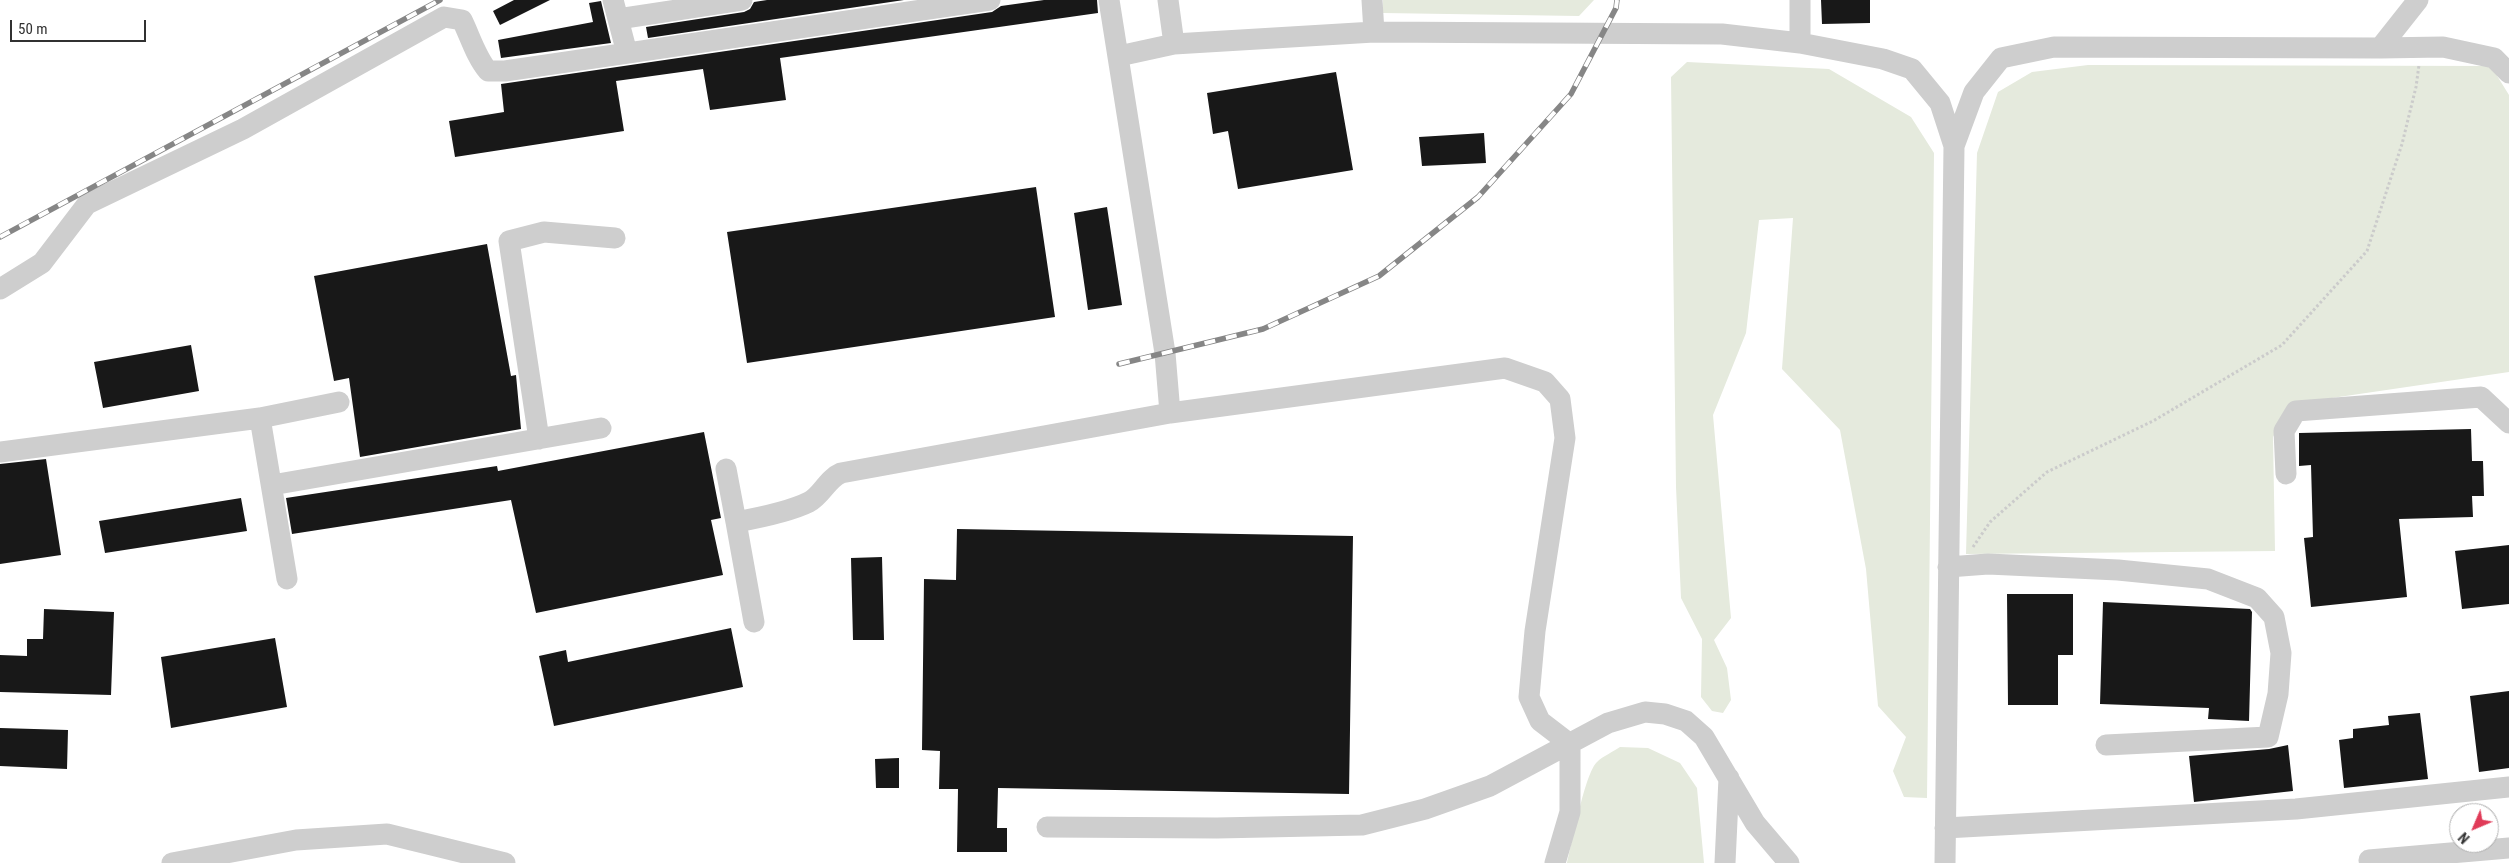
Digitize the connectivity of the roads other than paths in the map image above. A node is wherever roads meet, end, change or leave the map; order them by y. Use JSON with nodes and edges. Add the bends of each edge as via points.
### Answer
{"nodes":[{"id":1,"x":742,"y":0,"type":"edge"},
{"id":2,"x":990,"y":0,"type":"edge"},
{"id":3,"x":1109,"y":0,"type":"edge"},
{"id":4,"x":1168,"y":0,"type":"edge"},
{"id":5,"x":1372,"y":0,"type":"edge"},
{"id":6,"x":1800,"y":0,"type":"edge"},
{"id":7,"x":2418,"y":0,"type":"edge"},
{"id":8,"x":615,"y":10,"type":"edge"},
{"id":9,"x":1374,"y":32,"type":"junction"},
{"id":10,"x":1800,"y":42,"type":"junction"},
{"id":11,"x":1174,"y":44,"type":"junction"},
{"id":12,"x":2380,"y":48,"type":"junction"},
{"id":13,"x":627,"y":53,"type":"junction"},
{"id":14,"x":1119,"y":56,"type":"junction"},
{"id":15,"x":2509,"y":73,"type":"edge"},
{"id":16,"x":1954,"y":146,"type":"junction"},
{"id":17,"x":615,"y":238,"type":"dead end"},
{"id":18,"x":0,"y":289,"type":"edge"},
{"id":19,"x":339,"y":402,"type":"dead end"},
{"id":20,"x":1170,"y":413,"type":"junction"},
{"id":21,"x":260,"y":418,"type":"junction"},
{"id":22,"x":2509,"y":422,"type":"edge"},
{"id":23,"x":601,"y":428,"type":"dead end"},
{"id":24,"x":540,"y":439,"type":"junction"},
{"id":25,"x":0,"y":452,"type":"edge"},
{"id":26,"x":726,"y":469,"type":"dead end"},
{"id":27,"x":2286,"y":474,"type":"dead end"},
{"id":28,"x":272,"y":485,"type":"junction"},
{"id":29,"x":736,"y":522,"type":"junction"},
{"id":30,"x":1954,"y":567,"type":"junction"},
{"id":31,"x":287,"y":579,"type":"dead end"},
{"id":32,"x":754,"y":622,"type":"dead end"},
{"id":33,"x":1570,"y":744,"type":"junction"},
{"id":34,"x":2106,"y":744,"type":"dead end"},
{"id":35,"x":1729,"y":778,"type":"junction"},
{"id":36,"x":2509,"y":787,"type":"edge"},
{"id":37,"x":1047,"y":827,"type":"dead end"},
{"id":38,"x":1945,"y":828,"type":"junction"},
{"id":39,"x":2509,"y":848,"type":"edge"},
{"id":40,"x":2369,"y":860,"type":"dead end"},
{"id":41,"x":172,"y":863,"type":"edge"},
{"id":42,"x":505,"y":863,"type":"edge"},
{"id":43,"x":1555,"y":863,"type":"edge"},
{"id":44,"x":1725,"y":863,"type":"edge"},
{"id":45,"x":1789,"y":863,"type":"edge"},
{"id":46,"x":1945,"y":863,"type":"edge"}],
"edges":[{"from":1,"to":8,"type":"street"},
{"from":2,"to":13,"type":"street"},
{"from":3,"to":14,"type":"street"},
{"from":4,"to":11,"type":"street"},
{"from":5,"to":9,"type":"street"},
{"from":6,"to":10,"type":"street"},
{"from":7,"to":12,"type":"street"},
{"from":8,"to":13,"type":"street"},
{"from":9,"to":10,"type":"street","via":[[1722,34]]},
{"from":9,"to":11,"type":"street"},
{"from":10,"to":16,"type":"street","via":[[1882,59],[1912,69],[1940,103]]},
{"from":11,"to":14,"type":"street"},
{"from":12,"to":15,"type":"street","via":[[2443,46],[2494,58]]},
{"from":12,"to":16,"type":"street","via":[[2054,47],[2001,58],[1974,92]]},
{"from":13,"to":18,"type":"street","via":[[488,71],[480,62],[462,20],[444,17],[243,130],[87,204],[42,263]]},
{"from":14,"to":20,"type":"street","via":[[1165,353]]},
{"from":16,"to":30,"type":"street"},
{"from":17,"to":24,"type":"street","via":[[544,232],[509,241]]},
{"from":19,"to":21,"type":"street"},
{"from":20,"to":29,"type":"street","via":[[842,473],[810,501]]},
{"from":20,"to":33,"type":"street","via":[[1505,368],[1545,382],[1560,399],[1565,438],[1535,631],[1529,697],[1540,721]]},
{"from":21,"to":25,"type":"street"},
{"from":21,"to":28,"type":"street"},
{"from":22,"to":27,"type":"street","via":[[2481,397],[2296,411],[2284,430]]},
{"from":23,"to":24,"type":"street"},
{"from":24,"to":28,"type":"street"},
{"from":26,"to":29,"type":"street"},
{"from":28,"to":31,"type":"street"},
{"from":29,"to":32,"type":"street"},
{"from":30,"to":34,"type":"street","via":[[1988,564],[2100,569],[2208,579],[2257,598],[2274,617],[2281,653],[2278,694],[2268,737]]},
{"from":30,"to":38,"type":"street"},
{"from":33,"to":35,"type":"street","via":[[1608,723],[1645,712],[1665,714],[1686,721],[1704,737]]},
{"from":33,"to":37,"type":"street","via":[[1490,786],[1425,809],[1362,825]]},
{"from":33,"to":43,"type":"street","via":[[1570,812]]},
{"from":35,"to":44,"type":"street"},
{"from":35,"to":45,"type":"street","via":[[1755,823]]},
{"from":36,"to":38,"type":"street","via":[[2296,809]]},
{"from":38,"to":46,"type":"street"},
{"from":39,"to":40,"type":"street"},
{"from":41,"to":42,"type":"street","via":[[296,840],[387,834]]}]}
